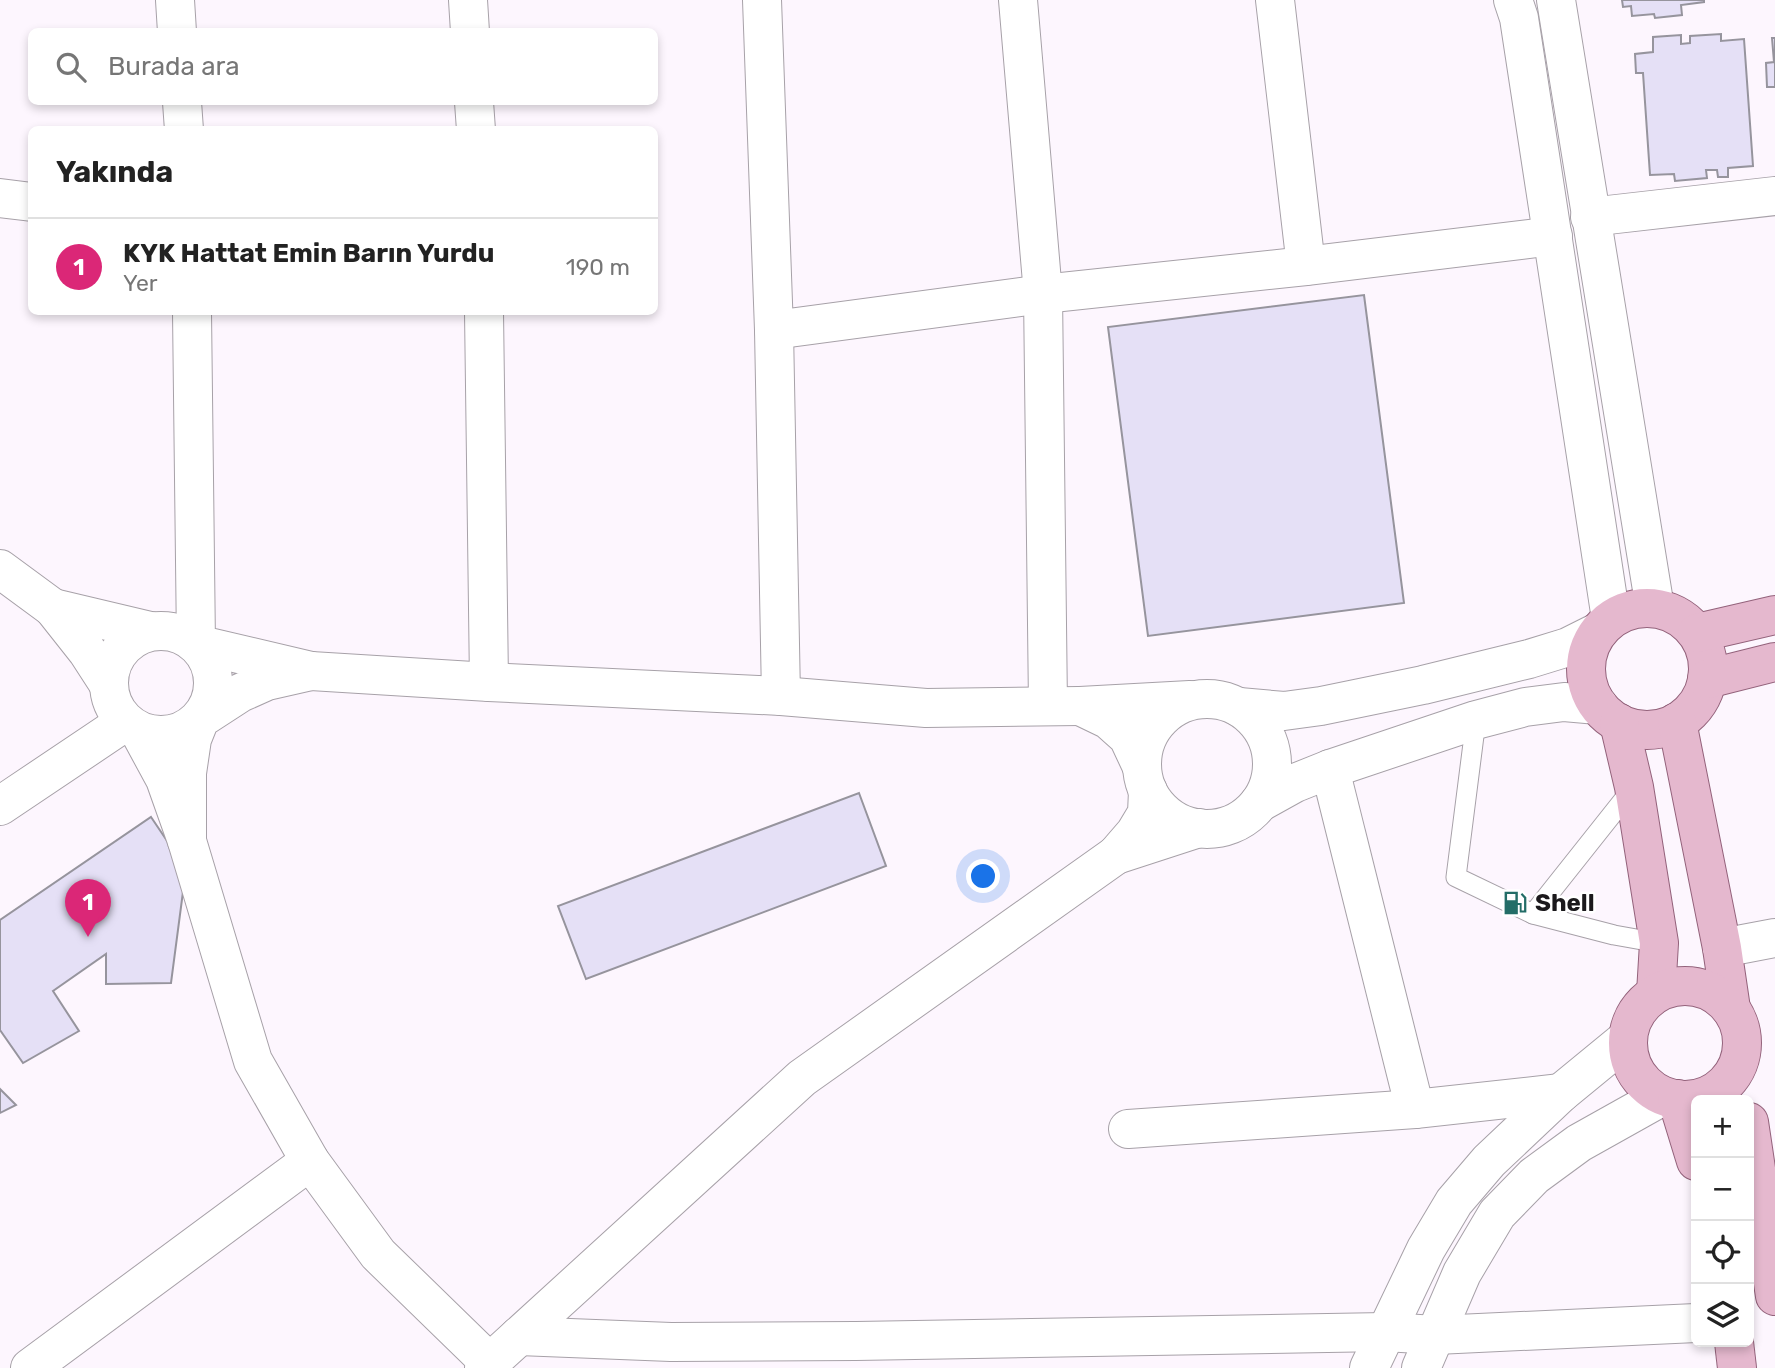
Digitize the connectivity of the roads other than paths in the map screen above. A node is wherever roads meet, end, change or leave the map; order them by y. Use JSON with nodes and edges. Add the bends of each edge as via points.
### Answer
{"nodes":[{"id":1,"x":175,"y":0,"type":"edge"},
{"id":2,"x":468,"y":0,"type":"edge"},
{"id":3,"x":762,"y":0,"type":"edge"},
{"id":4,"x":1018,"y":0,"type":"edge"},
{"id":5,"x":1275,"y":0,"type":"edge"},
{"id":6,"x":1513,"y":0,"type":"edge"},
{"id":7,"x":1556,"y":0,"type":"edge"},
{"id":8,"x":177,"y":28,"type":"edge"},
{"id":9,"x":470,"y":28,"type":"edge"},
{"id":10,"x":182,"y":105,"type":"edge"},
{"id":11,"x":474,"y":105,"type":"edge"},
{"id":12,"x":184,"y":126,"type":"edge"},
{"id":13,"x":476,"y":126,"type":"edge"},
{"id":14,"x":1775,"y":196,"type":"edge"},
{"id":15,"x":0,"y":198,"type":"edge"},
{"id":16,"x":28,"y":202,"type":"edge"},
{"id":17,"x":1590,"y":217,"type":"junction"},
{"id":18,"x":1553,"y":236,"type":"junction"},
{"id":19,"x":1306,"y":266,"type":"junction"},
{"id":20,"x":1043,"y":294,"type":"junction"},
{"id":21,"x":192,"y":315,"type":"edge"},
{"id":22,"x":484,"y":315,"type":"edge"},
{"id":23,"x":774,"y":330,"type":"junction"},
{"id":24,"x":0,"y":569,"type":"edge"},
{"id":25,"x":52,"y":608,"type":"junction"},
{"id":26,"x":1655,"y":608,"type":"junction"},
{"id":27,"x":1775,"y":615,"type":"edge"},
{"id":28,"x":1605,"y":626,"type":"junction"},
{"id":29,"x":150,"y":631,"type":"junction"},
{"id":30,"x":1697,"y":634,"type":"junction"},
{"id":31,"x":196,"y":644,"type":"junction"},
{"id":32,"x":1775,"y":662,"type":"edge"},
{"id":33,"x":311,"y":671,"type":"junction"},
{"id":34,"x":1707,"y":679,"type":"junction"},
{"id":35,"x":489,"y":682,"type":"junction"},
{"id":36,"x":109,"y":685,"type":"junction"},
{"id":37,"x":781,"y":696,"type":"junction"},
{"id":38,"x":1195,"y":700,"type":"junction"},
{"id":39,"x":1064,"y":706,"type":"junction"},
{"id":40,"x":1239,"y":708,"type":"junction"},
{"id":41,"x":1608,"y":714,"type":"junction"},
{"id":42,"x":200,"y":719,"type":"junction"},
{"id":43,"x":1476,"y":720,"type":"junction"},
{"id":44,"x":1677,"y":722,"type":"junction"},
{"id":45,"x":132,"y":726,"type":"junction"},
{"id":46,"x":1330,"y":769,"type":"junction"},
{"id":47,"x":1145,"y":779,"type":"junction"},
{"id":48,"x":1634,"y":787,"type":"junction"},
{"id":49,"x":1259,"y":803,"type":"junction"},
{"id":50,"x":0,"y":806,"type":"edge"},
{"id":51,"x":1199,"y":828,"type":"junction"},
{"id":52,"x":187,"y":841,"type":"junction"},
{"id":53,"x":1116,"y":855,"type":"junction"},
{"id":54,"x":1533,"y":914,"type":"junction"},
{"id":55,"x":1775,"y":938,"type":"edge"},
{"id":56,"x":1659,"y":943,"type":"junction"},
{"id":57,"x":1722,"y":948,"type":"junction"},
{"id":58,"x":1656,"y":993,"type":"junction"},
{"id":59,"x":1731,"y":1009,"type":"junction"},
{"id":60,"x":1628,"y":1038,"type":"junction"},
{"id":61,"x":1739,"y":1059,"type":"junction"},
{"id":62,"x":1561,"y":1093,"type":"junction"},
{"id":63,"x":1744,"y":1095,"type":"edge"},
{"id":64,"x":1670,"y":1097,"type":"junction"},
{"id":65,"x":1415,"y":1109,"type":"junction"},
{"id":66,"x":1128,"y":1129,"type":"dead end"},
{"id":67,"x":1754,"y":1155,"type":"edge"},
{"id":68,"x":1695,"y":1158,"type":"edge"},
{"id":69,"x":310,"y":1161,"type":"junction"},
{"id":70,"x":1775,"y":1296,"type":"edge"},
{"id":71,"x":1691,"y":1324,"type":"edge"},
{"id":72,"x":1385,"y":1332,"type":"junction"},
{"id":73,"x":519,"y":1336,"type":"junction"},
{"id":74,"x":1735,"y":1347,"type":"edge"},
{"id":75,"x":1428,"y":1351,"type":"edge"},
{"id":76,"x":846,"y":1354,"type":"edge"},
{"id":77,"x":486,"y":1365,"type":"edge"},
{"id":78,"x":30,"y":1368,"type":"edge"},
{"id":79,"x":1369,"y":1368,"type":"edge"},
{"id":80,"x":1737,"y":1368,"type":"edge"}],
"edges":[{"from":1,"to":8,"type":"street"},
{"from":2,"to":9,"type":"street"},
{"from":3,"to":23,"type":"street"},
{"from":4,"to":20,"type":"street"},
{"from":5,"to":19,"type":"street"},
{"from":6,"to":18,"type":"street"},
{"from":7,"to":17,"type":"street"},
{"from":10,"to":12,"type":"street"},
{"from":11,"to":13,"type":"street"},
{"from":14,"to":17,"type":"street"},
{"from":15,"to":16,"type":"street"},
{"from":17,"to":26,"type":"street"},
{"from":18,"to":19,"type":"street"},
{"from":18,"to":28,"type":"street"},
{"from":19,"to":20,"type":"street"},
{"from":20,"to":23,"type":"street"},
{"from":20,"to":39,"type":"street"},
{"from":21,"to":31,"type":"street"},
{"from":22,"to":35,"type":"street"},
{"from":23,"to":37,"type":"street"},
{"from":24,"to":25,"type":"street"},
{"from":25,"to":29,"type":"street"},
{"from":25,"to":36,"type":"street"},
{"from":26,"to":28,"type":"main road","via":[[1632,610]]},
{"from":26,"to":30,"type":"main road","via":[[1677,616]]},
{"from":27,"to":30,"type":"main road"},
{"from":28,"to":40,"type":"street","via":[[1568,647],[1423,685],[1284,711]]},
{"from":28,"to":41,"type":"main road","via":[[1590,646],[1585,669],[1592,697]]},
{"from":29,"to":31,"type":"street","via":[[183,635]]},
{"from":29,"to":36,"type":"street","via":[[122,648],[113,662]]},
{"from":30,"to":34,"type":"main road","via":[[1707,657]]},
{"from":31,"to":33,"type":"street"},
{"from":31,"to":42,"type":"street","via":[[207,657],[213,681],[209,705]]},
{"from":32,"to":34,"type":"main road"},
{"from":33,"to":35,"type":"street"},
{"from":33,"to":42,"type":"street","via":[[267,681]]},
{"from":34,"to":44,"type":"main road","via":[[1699,702]]},
{"from":35,"to":37,"type":"street"},
{"from":36,"to":45,"type":"street","via":[[115,709]]},
{"from":37,"to":39,"type":"street","via":[[926,708]]},
{"from":38,"to":39,"type":"street"},
{"from":38,"to":40,"type":"street","via":[[1218,699]]},
{"from":38,"to":47,"type":"street","via":[[1163,716],[1151,731],[1144,748]]},
{"from":39,"to":47,"type":"street","via":[[1109,720],[1128,737]]},
{"from":40,"to":49,"type":"street","via":[[1256,721],[1268,740],[1269,784]]},
{"from":41,"to":43,"type":"street","via":[[1563,702]]},
{"from":41,"to":44,"type":"main road","via":[[1638,729],[1658,729]]},
{"from":41,"to":48,"type":"main road"},
{"from":42,"to":45,"type":"street","via":[[172,735],[155,735]]},
{"from":42,"to":52,"type":"street","via":[[187,773]]},
{"from":43,"to":46,"type":"street"},
{"from":43,"to":54,"type":"lane","via":[[1456,877]]},
{"from":44,"to":57,"type":"main road"},
{"from":45,"to":50,"type":"street"},
{"from":45,"to":52,"type":"street","via":[[165,779]]},
{"from":46,"to":49,"type":"street"},
{"from":46,"to":65,"type":"street"},
{"from":47,"to":51,"type":"street","via":[[1157,805],[1169,816]]},
{"from":47,"to":53,"type":"street","via":[[1147,813]]},
{"from":48,"to":54,"type":"lane"},
{"from":48,"to":56,"type":"main road"},
{"from":49,"to":51,"type":"street","via":[[1232,824]]},
{"from":51,"to":53,"type":"street"},
{"from":52,"to":69,"type":"street","via":[[253,1062]]},
{"from":53,"to":73,"type":"street","via":[[802,1078]]},
{"from":54,"to":56,"type":"lane"},
{"from":55,"to":57,"type":"street"},
{"from":56,"to":58,"type":"main road"},
{"from":57,"to":59,"type":"main road"},
{"from":58,"to":59,"type":"main road","via":[[1692,986],[1710,991]]},
{"from":58,"to":60,"type":"main road","via":[[1635,1015]]},
{"from":59,"to":61,"type":"main road","via":[[1742,1033]]},
{"from":60,"to":62,"type":"street"},
{"from":60,"to":64,"type":"main road","via":[[1637,1074],[1645,1084]]},
{"from":61,"to":63,"type":"main road"},
{"from":61,"to":64,"type":"main road","via":[[1718,1090],[1691,1100]]},
{"from":62,"to":65,"type":"street"},
{"from":62,"to":72,"type":"street","via":[[1489,1161],[1454,1202]]},
{"from":64,"to":68,"type":"main road"},
{"from":64,"to":75,"type":"street","via":[[1579,1143],[1534,1176],[1497,1214],[1462,1273]]},
{"from":65,"to":66,"type":"street"},
{"from":67,"to":70,"type":"main road"},
{"from":69,"to":77,"type":"street","via":[[378,1254]]},
{"from":69,"to":78,"type":"street"},
{"from":71,"to":75,"type":"street"},
{"from":72,"to":75,"type":"street"},
{"from":72,"to":76,"type":"street"},
{"from":72,"to":79,"type":"street"},
{"from":73,"to":76,"type":"street"},
{"from":73,"to":77,"type":"street"},
{"from":74,"to":80,"type":"main road"}]}
